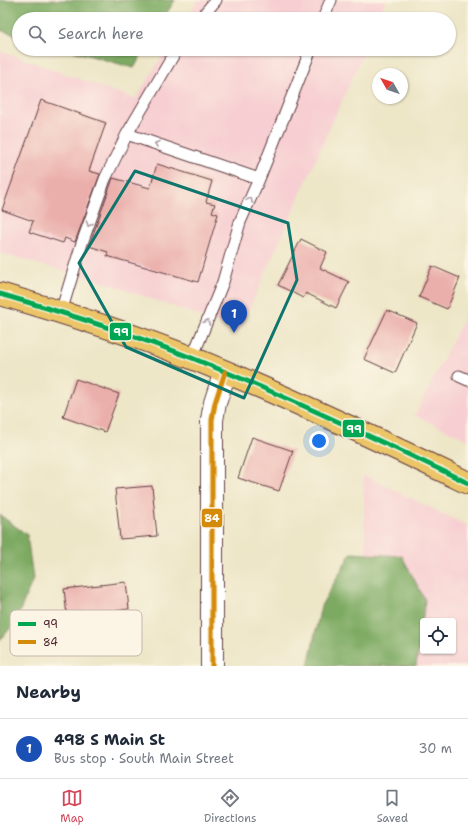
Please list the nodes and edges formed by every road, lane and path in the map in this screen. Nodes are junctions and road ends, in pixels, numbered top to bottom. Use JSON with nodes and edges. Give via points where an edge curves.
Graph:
{"nodes":[{"id":1,"x":216,"y":0,"type":"edge"},
{"id":2,"x":331,"y":0,"type":"edge"},
{"id":3,"x":206,"y":12,"type":"edge"},
{"id":4,"x":326,"y":12,"type":"edge"},
{"id":5,"x":174,"y":56,"type":"edge"},
{"id":6,"x":308,"y":56,"type":"edge"},
{"id":7,"x":128,"y":134,"type":"junction"},
{"id":8,"x":259,"y":179,"type":"junction"},
{"id":9,"x":0,"y":294,"type":"edge"},
{"id":10,"x":62,"y":312,"type":"junction"},
{"id":11,"x":192,"y":358,"type":"junction"},
{"id":12,"x":225,"y":372,"type":"junction"},
{"id":13,"x":468,"y":483,"type":"edge"},
{"id":14,"x":212,"y":666,"type":"edge"}],
"edges":[{"from":1,"to":3,"type":"lane"},
{"from":2,"to":4,"type":"lane"},
{"from":5,"to":7,"type":"lane"},
{"from":6,"to":8,"type":"lane"},
{"from":8,"to":7,"type":"lane","one_way":true},
{"from":7,"to":10,"type":"lane","one_way":true,"via":[[105,179],[82,243]]},
{"from":11,"to":8,"type":"lane","one_way":true,"via":[[223,282],[240,222]]},
{"from":9,"to":10,"type":"main road"},
{"from":10,"to":11,"type":"main road"},
{"from":11,"to":12,"type":"main road"},
{"from":12,"to":13,"type":"main road","via":[[362,432]]},
{"from":12,"to":14,"type":"street","via":[[212,420]]}]}
